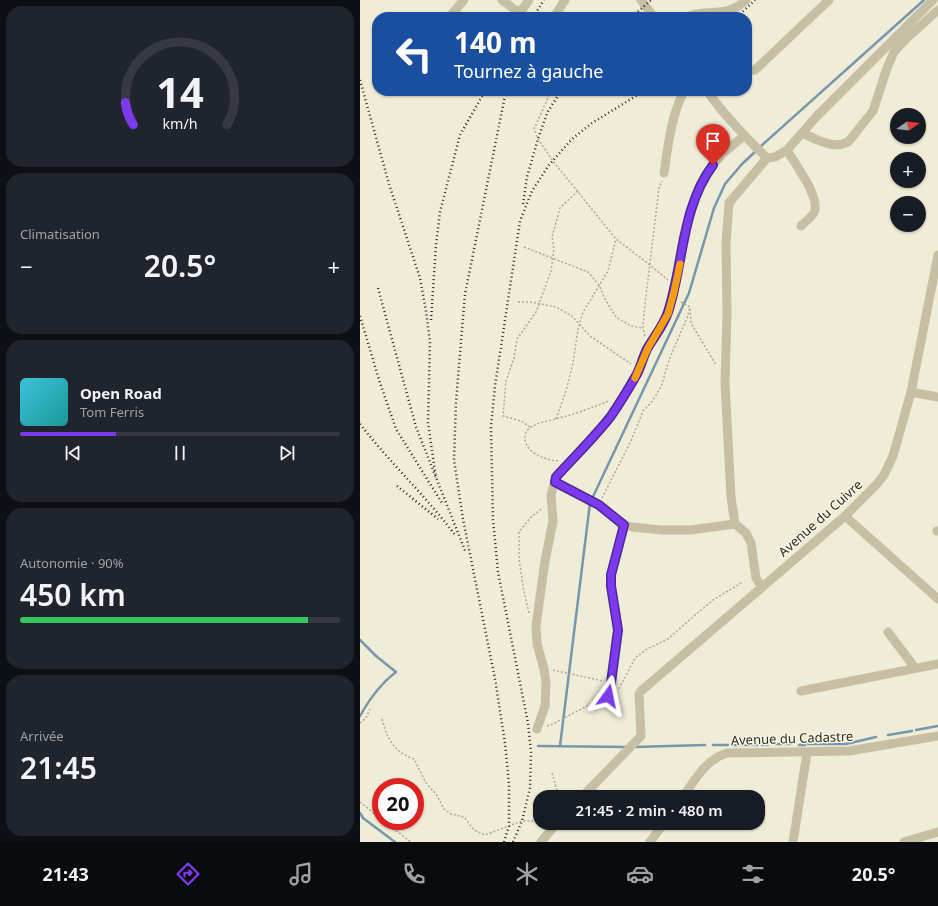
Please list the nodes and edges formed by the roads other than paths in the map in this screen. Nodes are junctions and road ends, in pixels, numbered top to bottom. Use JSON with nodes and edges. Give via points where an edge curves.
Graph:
{"nodes":[{"id":1,"x":464,"y":0,"type":"edge"},
{"id":2,"x":502,"y":0,"type":"edge"},
{"id":3,"x":529,"y":0,"type":"edge"},
{"id":4,"x":565,"y":0,"type":"edge"},
{"id":5,"x":641,"y":0,"type":"edge"},
{"id":6,"x":746,"y":0,"type":"edge"},
{"id":7,"x":829,"y":0,"type":"edge"},
{"id":8,"x":933,"y":0,"type":"edge"},
{"id":9,"x":938,"y":10,"type":"edge"},
{"id":10,"x":453,"y":12,"type":"edge"},
{"id":11,"x":557,"y":12,"type":"edge"},
{"id":12,"x":650,"y":12,"type":"edge"},
{"id":13,"x":727,"y":12,"type":"edge"},
{"id":14,"x":752,"y":70,"type":"edge"},
{"id":15,"x":682,"y":96,"type":"edge"},
{"id":16,"x":711,"y":96,"type":"edge"},
{"id":17,"x":802,"y":133,"type":"junction"},
{"id":18,"x":744,"y":136,"type":"junction"},
{"id":19,"x":787,"y":150,"type":"junction"},
{"id":20,"x":767,"y":158,"type":"junction"},
{"id":21,"x":664,"y":174,"type":"road end"},
{"id":22,"x":801,"y":226,"type":"dead end"},
{"id":23,"x":938,"y":255,"type":"edge"},
{"id":24,"x":935,"y":282,"type":"edge"},
{"id":25,"x":911,"y":392,"type":"junction"},
{"id":26,"x":938,"y":397,"type":"edge"},
{"id":27,"x":555,"y":482,"type":"junction"},
{"id":28,"x":846,"y":516,"type":"junction"},
{"id":29,"x":735,"y":524,"type":"junction"},
{"id":30,"x":624,"y":525,"type":"junction"},
{"id":31,"x":762,"y":587,"type":"junction"},
{"id":32,"x":938,"y":599,"type":"edge"},
{"id":33,"x":888,"y":632,"type":"dead end"},
{"id":34,"x":938,"y":664,"type":"edge"},
{"id":35,"x":915,"y":668,"type":"junction"},
{"id":36,"x":801,"y":691,"type":"dead end"},
{"id":37,"x":608,"y":696,"type":"road end"},
{"id":38,"x":537,"y":729,"type":"road end"},
{"id":39,"x":938,"y":736,"type":"edge"},
{"id":40,"x":807,"y":753,"type":"junction"},
{"id":41,"x":589,"y":790,"type":"edge"},
{"id":42,"x":688,"y":790,"type":"edge"},
{"id":43,"x":551,"y":830,"type":"edge"},
{"id":44,"x":659,"y":830,"type":"edge"},
{"id":45,"x":938,"y":832,"type":"edge"},
{"id":46,"x":541,"y":842,"type":"edge"},
{"id":47,"x":650,"y":842,"type":"edge"},
{"id":48,"x":794,"y":842,"type":"edge"},
{"id":49,"x":904,"y":842,"type":"edge"}],
"edges":[{"from":1,"to":10,"type":"street"},
{"from":2,"to":3,"type":"street","via":[[519,12]]},
{"from":4,"to":11,"type":"street"},
{"from":5,"to":12,"type":"street"},
{"from":6,"to":13,"type":"street"},
{"from":7,"to":14,"type":"street"},
{"from":8,"to":17,"type":"street"},
{"from":9,"to":17,"type":"street","via":[[894,52],[872,110],[849,141],[834,146]]},
{"from":15,"to":21,"type":"street","via":[[673,120]]},
{"from":16,"to":18,"type":"street"},
{"from":17,"to":19,"type":"street"},
{"from":18,"to":20,"type":"street"},
{"from":18,"to":27,"type":"street","via":[[713,165],[698,189],[683,238],[668,314],[639,368],[611,416],[556,477]]},
{"from":19,"to":20,"type":"street","via":[[775,157]]},
{"from":19,"to":22,"type":"street","via":[[812,192],[816,208],[813,215]]},
{"from":20,"to":29,"type":"street","via":[[729,203],[726,243],[725,383],[731,497]]},
{"from":23,"to":24,"type":"street","name":"Avenue du Cuivre"},
{"from":24,"to":25,"type":"street","name":"Avenue du Cuivre"},
{"from":25,"to":26,"type":"street"},
{"from":25,"to":28,"type":"street","name":"Avenue du Cuivre","via":[[889,466],[877,484]]},
{"from":27,"to":30,"type":"street","via":[[599,505]]},
{"from":27,"to":38,"type":"street","via":[[551,495],[553,521],[536,626],[537,644],[546,682],[545,706]]},
{"from":28,"to":31,"type":"street","name":"Avenue du Cuivre"},
{"from":28,"to":32,"type":"street"},
{"from":29,"to":30,"type":"street","via":[[690,530],[632,528]]},
{"from":29,"to":31,"type":"street","via":[[746,533],[751,543],[756,578]]},
{"from":30,"to":37,"type":"street","via":[[611,575],[618,630]]},
{"from":31,"to":41,"type":"street","name":"Avenue du Cuivre","via":[[641,690],[641,734]]},
{"from":33,"to":35,"type":"street"},
{"from":34,"to":35,"type":"street"},
{"from":35,"to":36,"type":"street"},
{"from":39,"to":40,"type":"street","name":"Avenue du Cadastre","via":[[849,752]]},
{"from":40,"to":42,"type":"street","name":"Avenue du Cadastre","via":[[730,752],[717,756],[707,764]]},
{"from":40,"to":48,"type":"street"},
{"from":43,"to":46,"type":"street"},
{"from":44,"to":47,"type":"street"},
{"from":45,"to":49,"type":"street"}]}
